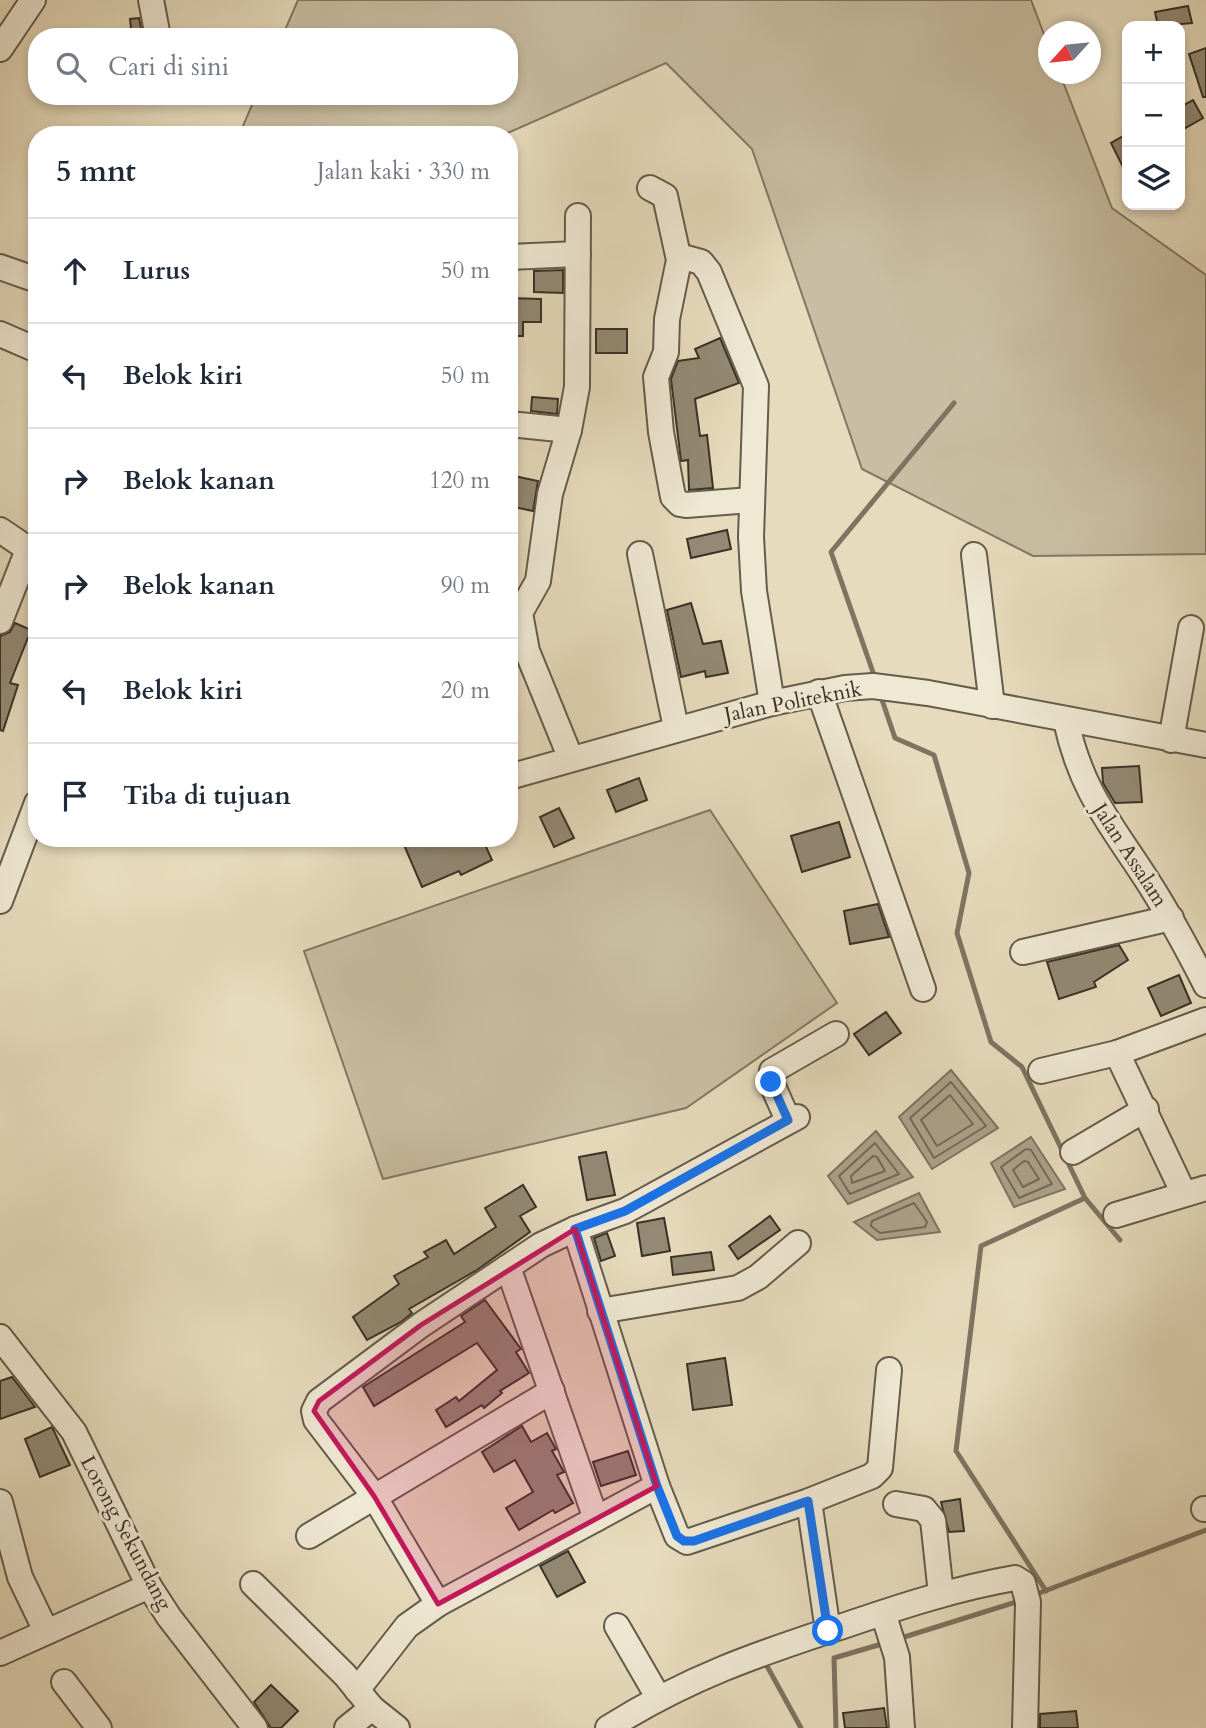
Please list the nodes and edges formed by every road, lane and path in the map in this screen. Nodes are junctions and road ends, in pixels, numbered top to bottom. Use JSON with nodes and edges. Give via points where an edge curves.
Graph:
{"nodes":[{"id":1,"x":33,"y":0,"type":"edge"},
{"id":2,"x":150,"y":0,"type":"edge"},
{"id":3,"x":156,"y":28,"type":"edge"},
{"id":4,"x":0,"y":49,"type":"edge"},
{"id":5,"x":650,"y":188,"type":"dead end"},
{"id":6,"x":578,"y":216,"type":"dead end"},
{"id":7,"x":578,"y":254,"type":"junction"},
{"id":8,"x":679,"y":256,"type":"junction"},
{"id":9,"x":518,"y":257,"type":"edge"},
{"id":10,"x":0,"y":267,"type":"edge"},
{"id":11,"x":28,"y":277,"type":"edge"},
{"id":12,"x":0,"y":334,"type":"edge"},
{"id":13,"x":28,"y":345,"type":"edge"},
{"id":14,"x":518,"y":425,"type":"edge"},
{"id":15,"x":569,"y":430,"type":"junction"},
{"id":16,"x":751,"y":500,"type":"junction"},
{"id":17,"x":0,"y":530,"type":"edge"},
{"id":18,"x":28,"y":549,"type":"edge"},
{"id":19,"x":640,"y":554,"type":"dead end"},
{"id":20,"x":974,"y":555,"type":"dead end"},
{"id":21,"x":28,"y":562,"type":"edge"},
{"id":22,"x":0,"y":621,"type":"edge"},
{"id":23,"x":1191,"y":628,"type":"dead end"},
{"id":24,"x":820,"y":692,"type":"junction"},
{"id":25,"x":772,"y":703,"type":"junction"},
{"id":26,"x":992,"y":706,"type":"junction"},
{"id":27,"x":1066,"y":721,"type":"junction"},
{"id":28,"x":676,"y":728,"type":"junction"},
{"id":29,"x":1171,"y":740,"type":"junction"},
{"id":30,"x":1206,"y":745,"type":"edge"},
{"id":31,"x":571,"y":759,"type":"junction"},
{"id":32,"x":518,"y":774,"type":"edge"},
{"id":33,"x":28,"y":826,"type":"edge"},
{"id":34,"x":1,"y":896,"type":"edge"},
{"id":35,"x":1171,"y":918,"type":"junction"},
{"id":36,"x":1023,"y":952,"type":"dead end"},
{"id":37,"x":1206,"y":985,"type":"edge"},
{"id":38,"x":923,"y":989,"type":"dead end"},
{"id":39,"x":1206,"y":1020,"type":"edge"},
{"id":40,"x":836,"y":1034,"type":"dead end"},
{"id":41,"x":1117,"y":1053,"type":"junction"},
{"id":42,"x":1041,"y":1071,"type":"dead end"},
{"id":43,"x":1146,"y":1109,"type":"junction"},
{"id":44,"x":1073,"y":1152,"type":"dead end"},
{"id":45,"x":1195,"y":1191,"type":"edge"},
{"id":46,"x":1116,"y":1215,"type":"dead end"},
{"id":47,"x":575,"y":1229,"type":"junction"},
{"id":48,"x":798,"y":1243,"type":"dead end"},
{"id":49,"x":509,"y":1267,"type":"junction"},
{"id":50,"x":600,"y":1311,"type":"junction"},
{"id":51,"x":0,"y":1337,"type":"edge"},
{"id":52,"x":889,"y":1370,"type":"dead end"},
{"id":53,"x":552,"y":1391,"type":"junction"},
{"id":54,"x":657,"y":1486,"type":"junction"},
{"id":55,"x":374,"y":1496,"type":"junction"},
{"id":56,"x":808,"y":1501,"type":"junction"},
{"id":57,"x":0,"y":1502,"type":"edge"},
{"id":58,"x":896,"y":1504,"type":"dead end"},
{"id":59,"x":596,"y":1519,"type":"junction"},
{"id":60,"x":309,"y":1536,"type":"dead end"},
{"id":61,"x":253,"y":1584,"type":"dead end"},
{"id":62,"x":149,"y":1586,"type":"junction"},
{"id":63,"x":941,"y":1594,"type":"junction"},
{"id":64,"x":438,"y":1604,"type":"junction"},
{"id":65,"x":617,"y":1626,"type":"dead end"},
{"id":66,"x":889,"y":1629,"type":"junction"},
{"id":67,"x":46,"y":1631,"type":"junction"},
{"id":68,"x":828,"y":1631,"type":"junction"},
{"id":69,"x":0,"y":1653,"type":"edge"},
{"id":70,"x":64,"y":1682,"type":"dead end"},
{"id":71,"x":659,"y":1697,"type":"junction"},
{"id":72,"x":365,"y":1699,"type":"junction"},
{"id":73,"x":99,"y":1728,"type":"edge"},
{"id":74,"x":255,"y":1728,"type":"edge"},
{"id":75,"x":347,"y":1728,"type":"edge"},
{"id":76,"x":397,"y":1728,"type":"edge"},
{"id":77,"x":608,"y":1728,"type":"edge"},
{"id":78,"x":902,"y":1728,"type":"edge"},
{"id":79,"x":1025,"y":1728,"type":"edge"}],
"edges":[{"from":1,"to":4,"type":"street"},
{"from":2,"to":3,"type":"street"},
{"from":5,"to":8,"type":"street","via":[[665,196]]},
{"from":6,"to":7,"type":"street"},
{"from":7,"to":9,"type":"street"},
{"from":7,"to":15,"type":"street","via":[[577,387]]},
{"from":8,"to":16,"type":"street","via":[[701,262],[709,272],[756,386]]},
{"from":8,"to":16,"type":"street","via":[[666,352],[656,377],[673,497],[686,505]]},
{"from":10,"to":11,"type":"street"},
{"from":12,"to":13,"type":"street"},
{"from":14,"to":15,"type":"street"},
{"from":15,"to":31,"type":"street","via":[[550,494],[538,581],[520,613],[527,651]]},
{"from":16,"to":25,"type":"street","via":[[754,591]]},
{"from":17,"to":18,"type":"street"},
{"from":19,"to":28,"type":"street"},
{"from":20,"to":26,"type":"street"},
{"from":21,"to":22,"type":"street"},
{"from":23,"to":29,"type":"street"},
{"from":24,"to":25,"type":"street","name":"Jalan Politeknik"},
{"from":24,"to":26,"type":"street","name":"Jalan Politeknik","via":[[877,687]]},
{"from":24,"to":38,"type":"street"},
{"from":25,"to":28,"type":"street","name":"Jalan Politeknik"},
{"from":26,"to":27,"type":"street","name":"Jalan Politeknik"},
{"from":27,"to":29,"type":"street","name":"Jalan Politeknik"},
{"from":27,"to":35,"type":"street","name":"Jalan Assalam","via":[[1078,769],[1093,800]]},
{"from":28,"to":31,"type":"street","name":"Jalan Politeknik"},
{"from":29,"to":30,"type":"street","name":"Jalan Politeknik"},
{"from":31,"to":32,"type":"street","name":"Jalan Politeknik"},
{"from":33,"to":34,"type":"street"},
{"from":35,"to":36,"type":"street"},
{"from":35,"to":37,"type":"street","name":"Jalan Assalam"},
{"from":39,"to":41,"type":"street"},
{"from":40,"to":47,"type":"street","via":[[772,1071],[771,1082],[792,1119],[625,1211]]},
{"from":41,"to":42,"type":"street"},
{"from":41,"to":43,"type":"street"},
{"from":43,"to":44,"type":"street"},
{"from":43,"to":45,"type":"street"},
{"from":45,"to":46,"type":"street"},
{"from":47,"to":49,"type":"street"},
{"from":47,"to":50,"type":"street"},
{"from":48,"to":50,"type":"street","via":[[738,1289]]},
{"from":49,"to":53,"type":"street"},
{"from":49,"to":55,"type":"street","via":[[319,1401],[316,1420]]},
{"from":50,"to":54,"type":"street"},
{"from":51,"to":62,"type":"street","name":"Lorong Sekundang","via":[[74,1432]]},
{"from":52,"to":56,"type":"street","via":[[878,1471]]},
{"from":53,"to":55,"type":"street"},
{"from":53,"to":59,"type":"street"},
{"from":54,"to":56,"type":"street","via":[[673,1528],[687,1542]]},
{"from":54,"to":59,"type":"street"},
{"from":55,"to":60,"type":"street"},
{"from":55,"to":64,"type":"street"},
{"from":56,"to":68,"type":"street"},
{"from":57,"to":67,"type":"street","via":[[20,1577]]},
{"from":58,"to":63,"type":"street","via":[[924,1509],[933,1520]]},
{"from":59,"to":64,"type":"street"},
{"from":61,"to":72,"type":"street"},
{"from":62,"to":67,"type":"street"},
{"from":62,"to":74,"type":"street","name":"Lorong Sekundang"},
{"from":63,"to":66,"type":"street"},
{"from":63,"to":79,"type":"street","via":[[1020,1580],[1027,1595]]},
{"from":64,"to":72,"type":"street","via":[[407,1626]]},
{"from":65,"to":71,"type":"street"},
{"from":66,"to":68,"type":"street"},
{"from":66,"to":78,"type":"street"},
{"from":67,"to":69,"type":"street"},
{"from":68,"to":71,"type":"street","via":[[723,1666]]},
{"from":70,"to":73,"type":"street"},
{"from":71,"to":77,"type":"street"},
{"from":72,"to":75,"type":"street"},
{"from":72,"to":76,"type":"street"}]}
